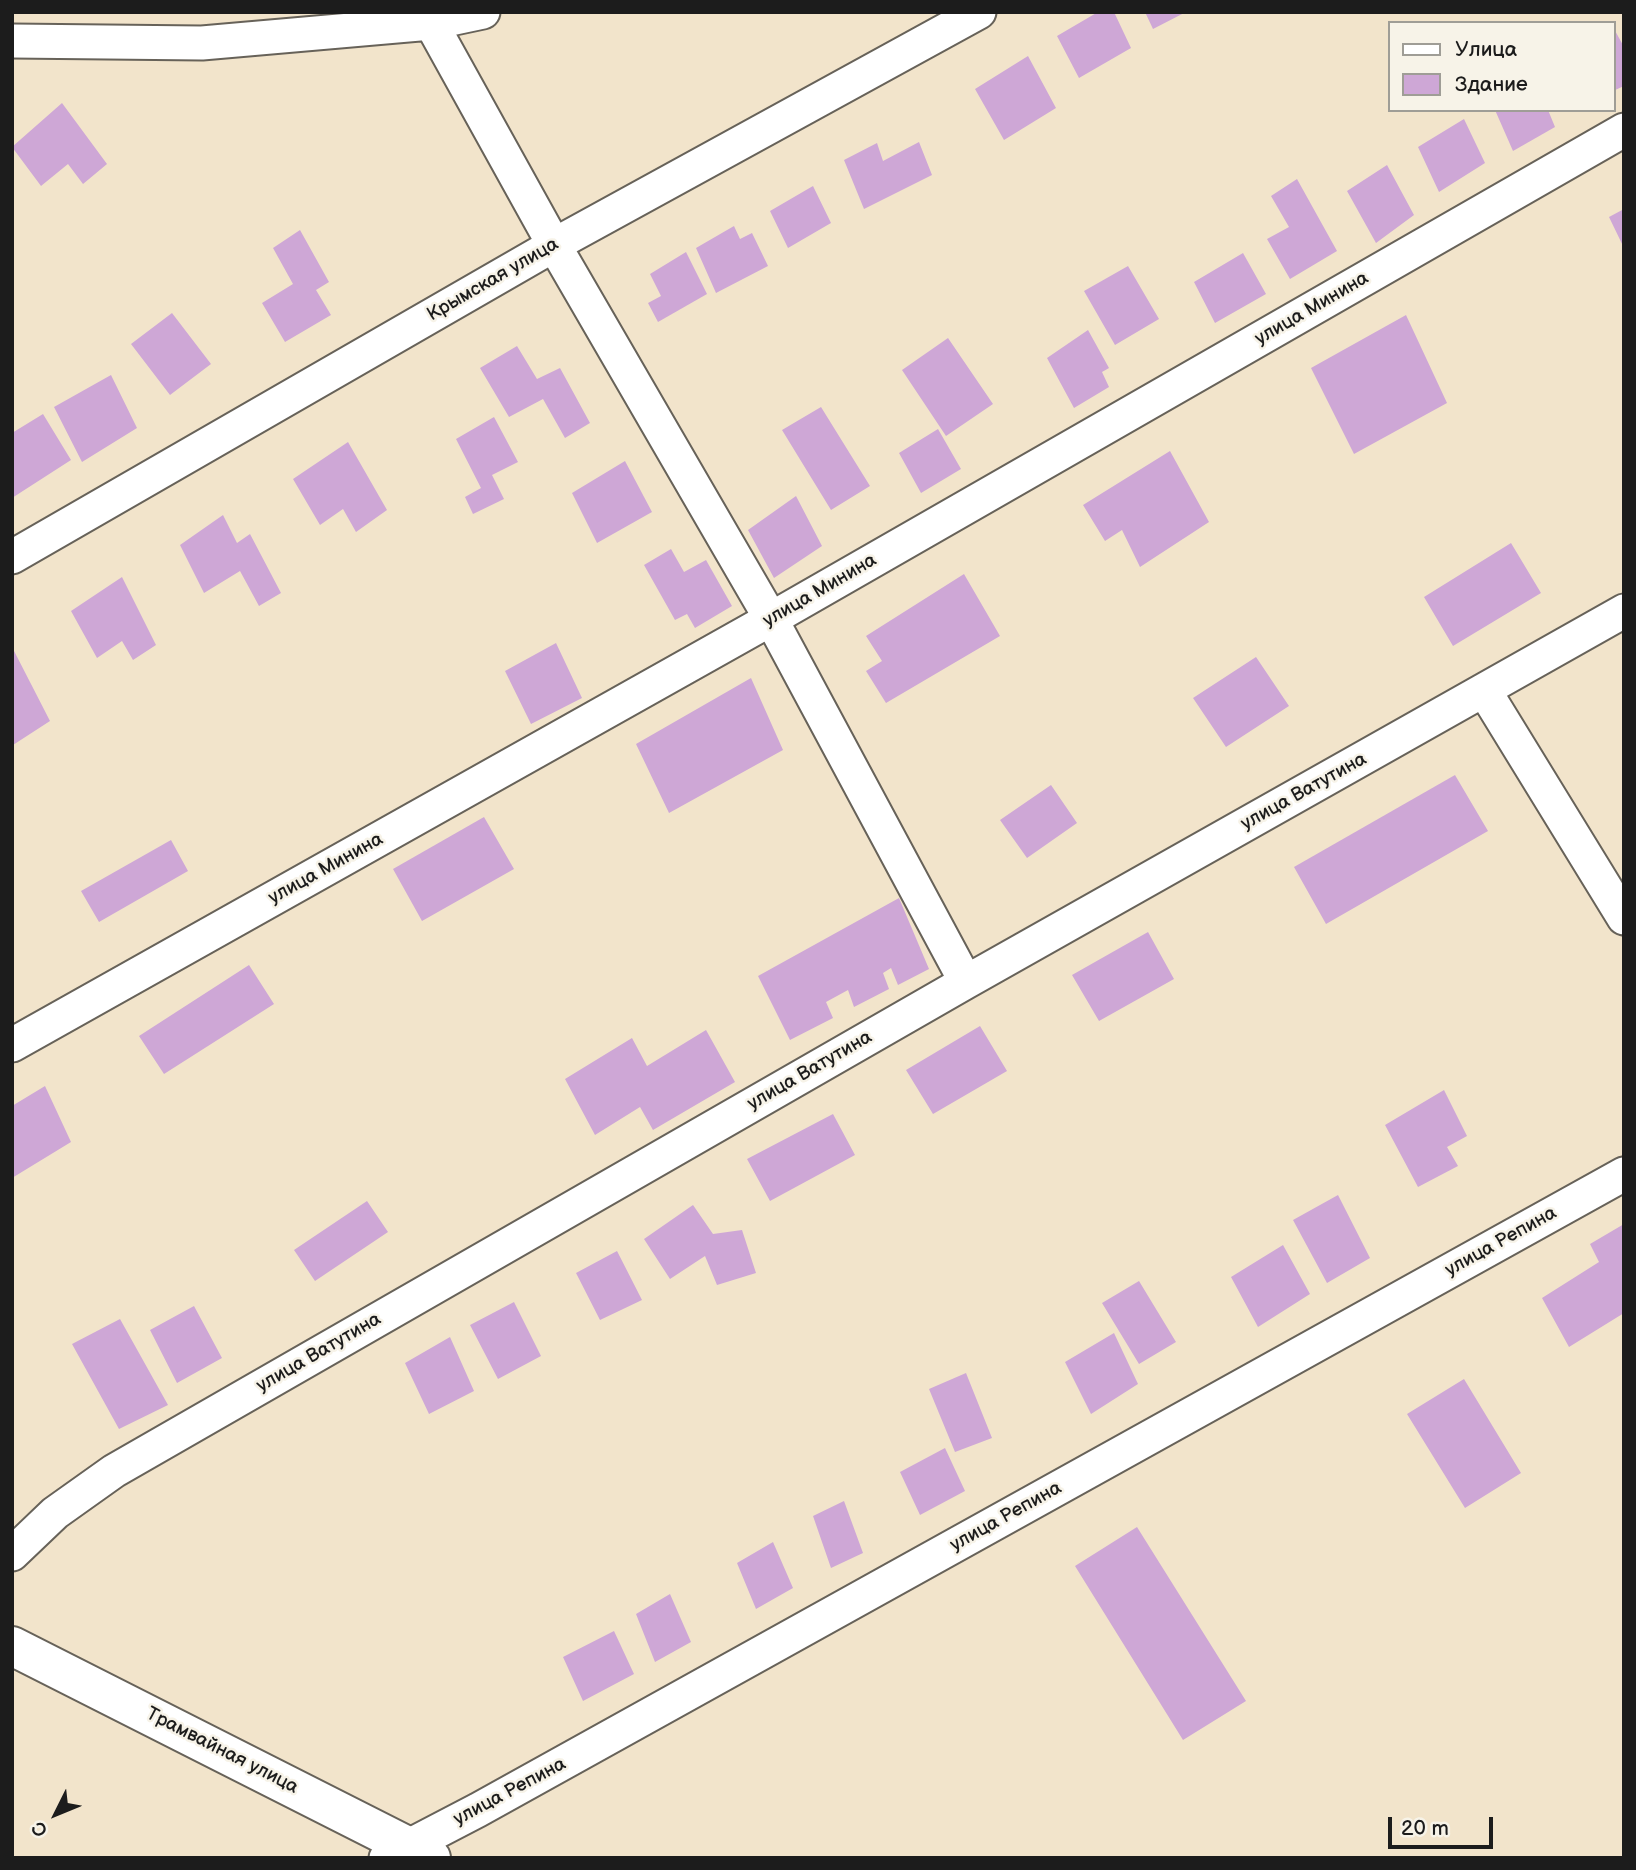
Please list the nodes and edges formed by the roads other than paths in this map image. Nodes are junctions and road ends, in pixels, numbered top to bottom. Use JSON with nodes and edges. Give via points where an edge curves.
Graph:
{"nodes":[{"id":1,"x":483,"y":12,"type":"edge"},
{"id":2,"x":979,"y":12,"type":"edge"},
{"id":3,"x":432,"y":23,"type":"junction"},
{"id":4,"x":12,"y":41,"type":"edge"},
{"id":5,"x":1624,"y":130,"type":"edge"},
{"id":6,"x":554,"y":245,"type":"junction"},
{"id":7,"x":12,"y":557,"type":"edge"},
{"id":8,"x":1624,"y":611,"type":"edge"},
{"id":9,"x":771,"y":620,"type":"junction"},
{"id":10,"x":1484,"y":690,"type":"junction"},
{"id":11,"x":1624,"y":918,"type":"edge"},
{"id":12,"x":966,"y":982,"type":"junction"},
{"id":13,"x":12,"y":1045,"type":"edge"},
{"id":14,"x":1624,"y":1174,"type":"edge"},
{"id":15,"x":12,"y":1554,"type":"edge"},
{"id":16,"x":12,"y":1646,"type":"edge"},
{"id":17,"x":408,"y":1854,"type":"edge"}],
"edges":[{"from":1,"to":3,"type":"street"},
{"from":2,"to":6,"type":"street","name":"Крымская улица"},
{"from":3,"to":4,"type":"street","via":[[202,43]]},
{"from":3,"to":6,"type":"street"},
{"from":5,"to":9,"type":"street","name":"улица Минина"},
{"from":6,"to":7,"type":"street","name":"Крымская улица"},
{"from":6,"to":9,"type":"street"},
{"from":8,"to":10,"type":"street","name":"улица Ватутина"},
{"from":9,"to":12,"type":"street"},
{"from":9,"to":13,"type":"street","name":"улица Минина"},
{"from":10,"to":11,"type":"street"},
{"from":10,"to":12,"type":"street","name":"улица Ватутина"},
{"from":12,"to":15,"type":"street","name":"улица Ватутина","via":[[114,1471],[55,1513]]},
{"from":14,"to":17,"type":"street","name":"улица Репина","via":[[478,1810]]},
{"from":16,"to":17,"type":"street","name":"Трамвайная улица"}]}
